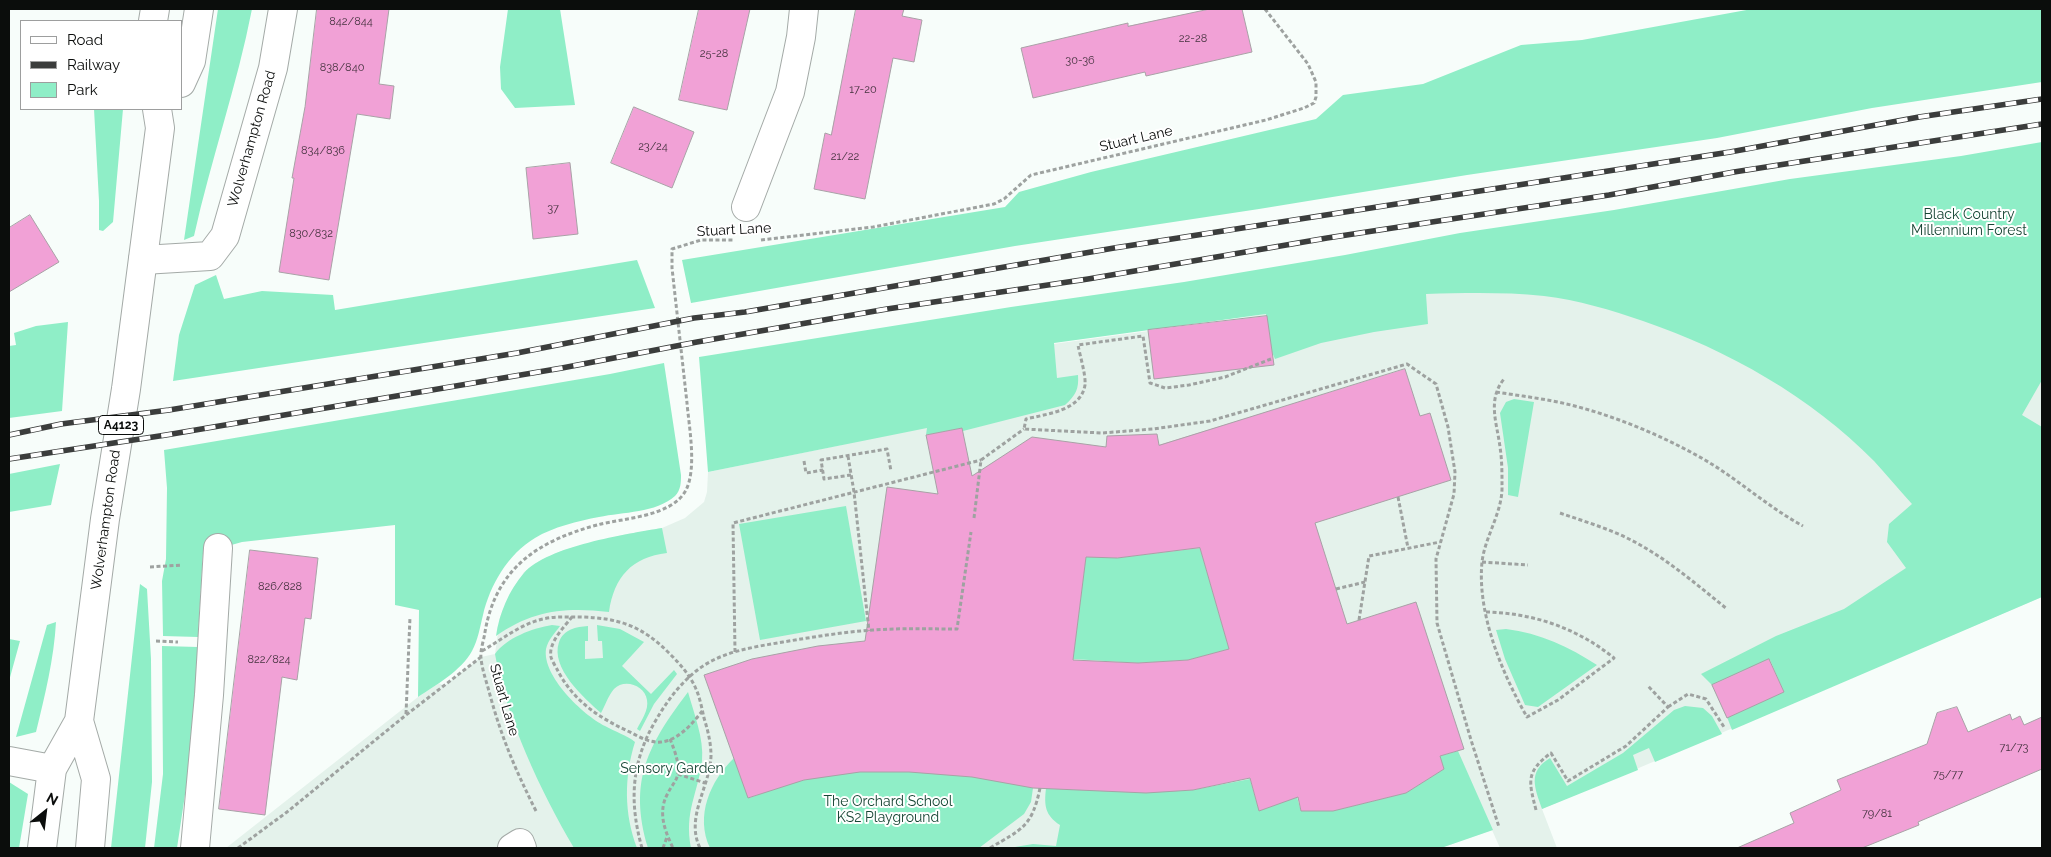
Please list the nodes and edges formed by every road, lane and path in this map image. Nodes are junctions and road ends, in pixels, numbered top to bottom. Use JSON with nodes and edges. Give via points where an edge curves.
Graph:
{"nodes":[{"id":1,"x":199,"y":9,"type":"edge"},
{"id":2,"x":283,"y":9,"type":"edge"},
{"id":3,"x":804,"y":9,"type":"edge"},
{"id":4,"x":1265,"y":9,"type":"edge"},
{"id":5,"x":182,"y":80,"type":"edge"},
{"id":6,"x":162,"y":115,"type":"edge"},
{"id":7,"x":746,"y":207,"type":"dead end"},
{"id":8,"x":738,"y":240,"type":"dead end"},
{"id":9,"x":753,"y":240,"type":"dead end"},
{"id":10,"x":143,"y":260,"type":"junction"},
{"id":11,"x":1271,"y":360,"type":"dead end"},
{"id":12,"x":1504,"y":379,"type":"dead end"},
{"id":13,"x":1496,"y":392,"type":"junction"},
{"id":14,"x":1024,"y":430,"type":"junction"},
{"id":15,"x":848,"y":456,"type":"junction"},
{"id":16,"x":981,"y":460,"type":"junction"},
{"id":17,"x":804,"y":461,"type":"dead end"},
{"id":18,"x":823,"y":470,"type":"junction"},
{"id":19,"x":892,"y":471,"type":"dead end"},
{"id":20,"x":851,"y":475,"type":"junction"},
{"id":21,"x":854,"y":492,"type":"junction"},
{"id":22,"x":1398,"y":497,"type":"dead end"},
{"id":23,"x":1560,"y":513,"type":"dead end"},
{"id":24,"x":974,"y":518,"type":"dead end"},
{"id":25,"x":1803,"y":526,"type":"dead end"},
{"id":26,"x":971,"y":532,"type":"dead end"},
{"id":27,"x":1440,"y":542,"type":"junction"},
{"id":28,"x":218,"y":548,"type":"dead end"},
{"id":29,"x":1408,"y":548,"type":"junction"},
{"id":30,"x":1482,"y":562,"type":"junction"},
{"id":31,"x":1528,"y":565,"type":"dead end"},
{"id":32,"x":1365,"y":582,"type":"junction"},
{"id":33,"x":1336,"y":589,"type":"dead end"},
{"id":34,"x":1727,"y":609,"type":"dead end"},
{"id":35,"x":1486,"y":612,"type":"junction"},
{"id":36,"x":410,"y":617,"type":"dead end"},
{"id":37,"x":572,"y":617,"type":"junction"},
{"id":38,"x":1359,"y":620,"type":"dead end"},
{"id":39,"x":869,"y":630,"type":"junction"},
{"id":40,"x":482,"y":651,"type":"junction"},
{"id":41,"x":736,"y":652,"type":"junction"},
{"id":42,"x":481,"y":657,"type":"junction"},
{"id":43,"x":690,"y":678,"type":"junction"},
{"id":44,"x":1648,"y":686,"type":"dead end"},
{"id":45,"x":1668,"y":707,"type":"junction"},
{"id":46,"x":703,"y":710,"type":"junction"},
{"id":47,"x":406,"y":715,"type":"junction"},
{"id":48,"x":79,"y":721,"type":"junction"},
{"id":49,"x":1724,"y":727,"type":"dead end"},
{"id":50,"x":670,"y":739,"type":"junction"},
{"id":51,"x":646,"y":740,"type":"junction"},
{"id":52,"x":9,"y":761,"type":"edge"},
{"id":53,"x":52,"y":769,"type":"junction"},
{"id":54,"x":678,"y":774,"type":"junction"},
{"id":55,"x":705,"y":783,"type":"junction"},
{"id":56,"x":1040,"y":788,"type":"dead end"},
{"id":57,"x":1536,"y":810,"type":"dead end"},
{"id":58,"x":537,"y":813,"type":"dead end"},
{"id":59,"x":1499,"y":827,"type":"dead end"},
{"id":60,"x":668,"y":836,"type":"junction"},
{"id":61,"x":42,"y":848,"type":"edge"},
{"id":62,"x":90,"y":848,"type":"edge"},
{"id":63,"x":195,"y":848,"type":"edge"},
{"id":64,"x":238,"y":848,"type":"edge"},
{"id":65,"x":512,"y":848,"type":"edge"},
{"id":66,"x":522,"y":848,"type":"edge"},
{"id":67,"x":642,"y":848,"type":"edge"},
{"id":68,"x":663,"y":848,"type":"edge"},
{"id":69,"x":673,"y":848,"type":"edge"},
{"id":70,"x":700,"y":848,"type":"edge"},
{"id":71,"x":990,"y":848,"type":"edge"}],
"edges":[{"from":1,"to":5,"type":"main road","via":[[191,61]]},
{"from":2,"to":10,"type":"main road","name":"Wolverhampton Road","via":[[273,68],[225,236],[210,256]]},
{"from":3,"to":7,"type":"main road","via":[[790,92]]},
{"from":4,"to":9,"type":"path","name":"Stuart Lane","via":[[1308,64],[1316,82],[1314,103],[1304,108],[1266,120],[1031,175],[994,204],[873,227]]},
{"from":6,"to":10,"type":"main road","name":"Wolverhampton Road","number":"A4123"},
{"from":8,"to":40,"type":"path","name":"Stuart Lane","via":[[700,240],[672,249],[690,443],[690,480],[686,490],[675,502],[652,514],[573,532],[548,543],[515,566],[494,598]]},
{"from":10,"to":48,"type":"main road","name":"Wolverhampton Road","number":"A4123"},
{"from":11,"to":14,"type":"path","via":[[1225,377],[1165,388],[1150,383],[1143,336],[1078,345],[1085,384],[1081,394],[1064,409],[1026,419]]},
{"from":12,"to":13,"type":"path"},
{"from":13,"to":25,"type":"path","via":[[1570,405],[1663,438],[1706,460]]},
{"from":13,"to":30,"type":"path","via":[[1494,412],[1501,450],[1502,489]]},
{"from":14,"to":16,"type":"path"},
{"from":14,"to":27,"type":"path","via":[[1102,433],[1210,421],[1407,364],[1436,384],[1448,427],[1455,472],[1454,494]]},
{"from":15,"to":18,"type":"path","via":[[821,460]]},
{"from":15,"to":19,"type":"path","via":[[887,449]]},
{"from":15,"to":20,"type":"path"},
{"from":16,"to":21,"type":"path"},
{"from":16,"to":24,"type":"path"},
{"from":17,"to":18,"type":"path","via":[[806,473]]},
{"from":18,"to":20,"type":"path","via":[[824,479]]},
{"from":20,"to":21,"type":"path"},
{"from":21,"to":39,"type":"path"},
{"from":21,"to":41,"type":"path","via":[[733,523]]},
{"from":22,"to":29,"type":"path"},
{"from":23,"to":34,"type":"path","via":[[1630,540],[1678,570]]},
{"from":26,"to":39,"type":"path","via":[[957,629]]},
{"from":27,"to":29,"type":"path"},
{"from":27,"to":59,"type":"path","via":[[1436,559],[1436,624]]},
{"from":28,"to":63,"type":"main road"},
{"from":29,"to":32,"type":"path","via":[[1369,556]]},
{"from":30,"to":31,"type":"path"},
{"from":30,"to":35,"type":"path","via":[[1482,594]]},
{"from":32,"to":33,"type":"path"},
{"from":32,"to":38,"type":"path"},
{"from":35,"to":35,"type":"path","via":[[1508,612],[1556,624],[1580,635],[1614,658],[1558,700],[1527,717],[1490,635]]},
{"from":36,"to":47,"type":"path"},
{"from":37,"to":40,"type":"path","via":[[539,620],[525,625]]},
{"from":37,"to":43,"type":"path","via":[[610,619],[642,630],[657,641]]},
{"from":37,"to":51,"type":"path","via":[[551,650],[551,657],[563,681],[587,708]]},
{"from":39,"to":41,"type":"path"},
{"from":40,"to":42,"type":"path","name":"Stuart Lane"},
{"from":41,"to":43,"type":"path","via":[[700,668]]},
{"from":42,"to":47,"type":"path"},
{"from":42,"to":58,"type":"path","name":"Stuart Lane","via":[[506,748]]},
{"from":43,"to":46,"type":"path"},
{"from":43,"to":51,"type":"path","via":[[663,708]]},
{"from":44,"to":45,"type":"path"},
{"from":45,"to":49,"type":"path","via":[[1688,694],[1706,699]]},
{"from":45,"to":57,"type":"path","via":[[1626,746],[1568,781],[1551,753],[1538,762],[1530,775]]},
{"from":46,"to":50,"type":"path","via":[[686,730]]},
{"from":46,"to":55,"type":"path","via":[[711,757]]},
{"from":47,"to":64,"type":"path"},
{"from":48,"to":53,"type":"main road","name":"Wolverhampton Road","number":"A4123"},
{"from":48,"to":62,"type":"main road","name":"Wolverhampton Road","number":"A4123","via":[[96,779]]},
{"from":50,"to":51,"type":"path","via":[[662,742]]},
{"from":50,"to":54,"type":"path"},
{"from":51,"to":67,"type":"path","via":[[637,766],[633,802]]},
{"from":52,"to":53,"type":"main road"},
{"from":53,"to":61,"type":"main road","name":"Wolverhampton Road","number":"A4123"},
{"from":54,"to":55,"type":"path"},
{"from":54,"to":60,"type":"path","via":[[664,800],[664,830]]},
{"from":55,"to":70,"type":"path","via":[[695,824]]},
{"from":56,"to":71,"type":"path","via":[[1030,820]]},
{"from":60,"to":68,"type":"path"},
{"from":60,"to":69,"type":"path"},
{"from":65,"to":66,"type":"main road","via":[[520,843]]}]}
